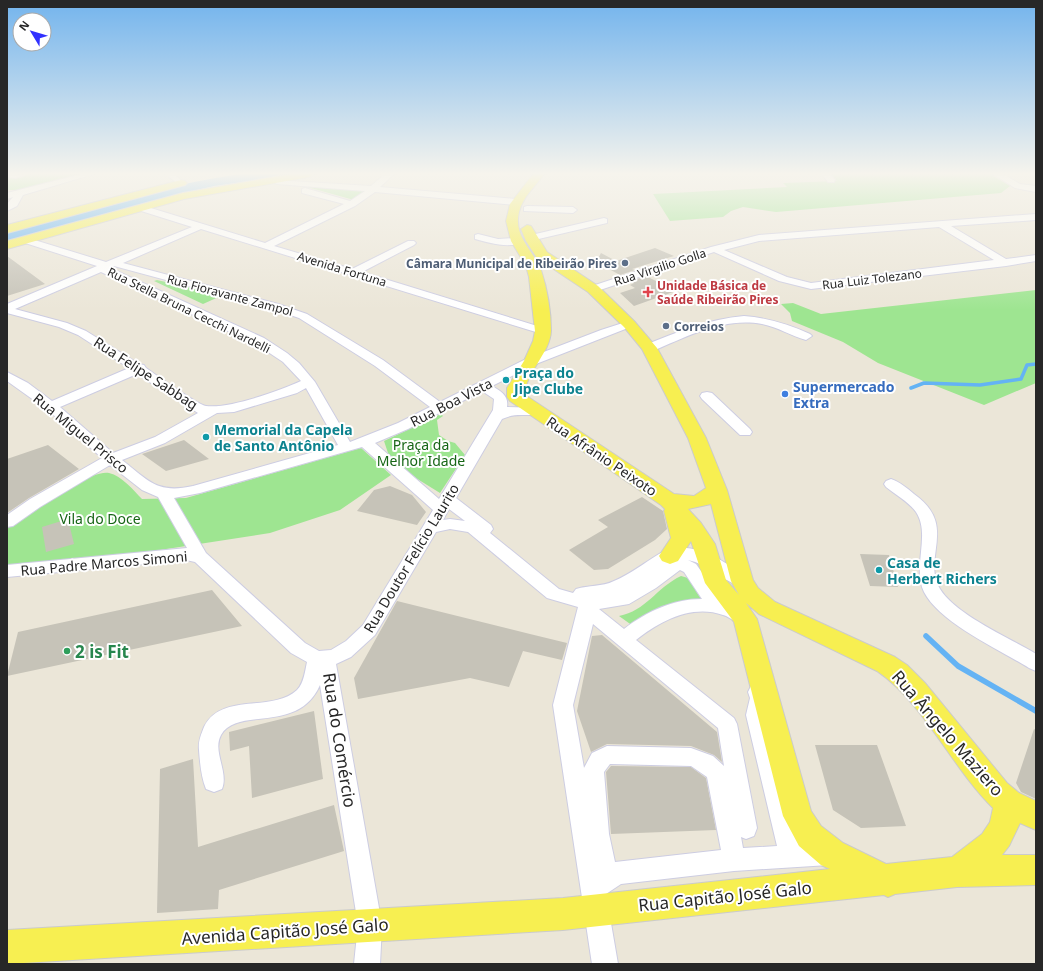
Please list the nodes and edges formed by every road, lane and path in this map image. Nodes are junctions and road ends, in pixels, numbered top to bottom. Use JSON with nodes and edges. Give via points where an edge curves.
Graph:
{"nodes":[{"id":1,"x":43,"y":219,"type":"edge"},
{"id":2,"x":100,"y":219,"type":"edge"},
{"id":3,"x":179,"y":219,"type":"edge"},
{"id":4,"x":321,"y":219,"type":"edge"},
{"id":5,"x":512,"y":219,"type":"edge"},
{"id":6,"x":526,"y":219,"type":"edge"},
{"id":7,"x":999,"y":219,"type":"edge"},
{"id":8,"x":604,"y":221,"type":"dead end"},
{"id":9,"x":939,"y":223,"type":"junction"},
{"id":10,"x":201,"y":226,"type":"junction"},
{"id":11,"x":7,"y":229,"type":"edge"},
{"id":12,"x":478,"y":237,"type":"dead end"},
{"id":13,"x":530,"y":238,"type":"junction"},
{"id":14,"x":25,"y":240,"type":"junction"},
{"id":15,"x":517,"y":241,"type":"junction"},
{"id":16,"x":411,"y":243,"type":"dead end"},
{"id":17,"x":7,"y":245,"type":"edge"},
{"id":18,"x":266,"y":246,"type":"junction"},
{"id":19,"x":714,"y":249,"type":"junction"},
{"id":20,"x":1036,"y":258,"type":"edge"},
{"id":21,"x":1006,"y":263,"type":"junction"},
{"id":22,"x":107,"y":265,"type":"junction"},
{"id":23,"x":534,"y":271,"type":"junction"},
{"id":24,"x":565,"y":271,"type":"junction"},
{"id":25,"x":354,"y":273,"type":"junction"},
{"id":26,"x":161,"y":276,"type":"junction"},
{"id":27,"x":139,"y":285,"type":"junction"},
{"id":28,"x":593,"y":289,"type":"junction"},
{"id":29,"x":7,"y":309,"type":"edge"},
{"id":30,"x":629,"y":324,"type":"junction"},
{"id":31,"x":542,"y":331,"type":"junction"},
{"id":32,"x":806,"y":336,"type":"dead end"},
{"id":33,"x":649,"y":348,"type":"junction"},
{"id":34,"x":532,"y":361,"type":"junction"},
{"id":35,"x":140,"y":368,"type":"junction"},
{"id":36,"x":7,"y":376,"type":"edge"},
{"id":37,"x":308,"y":382,"type":"junction"},
{"id":38,"x":482,"y":386,"type":"junction"},
{"id":39,"x":707,"y":396,"type":"dead end"},
{"id":40,"x":51,"y":406,"type":"junction"},
{"id":41,"x":440,"y":408,"type":"junction"},
{"id":42,"x":212,"y":411,"type":"junction"},
{"id":43,"x":535,"y":411,"type":"junction"},
{"id":44,"x":497,"y":416,"type":"junction"},
{"id":45,"x":745,"y":432,"type":"dead end"},
{"id":46,"x":365,"y":442,"type":"junction"},
{"id":47,"x":347,"y":448,"type":"junction"},
{"id":48,"x":111,"y":459,"type":"junction"},
{"id":49,"x":891,"y":484,"type":"dead end"},
{"id":50,"x":717,"y":490,"type":"junction"},
{"id":51,"x":159,"y":492,"type":"junction"},
{"id":52,"x":670,"y":502,"type":"junction"},
{"id":53,"x":444,"y":504,"type":"junction"},
{"id":54,"x":7,"y":522,"type":"edge"},
{"id":55,"x":430,"y":528,"type":"junction"},
{"id":56,"x":670,"y":556,"type":"junction"},
{"id":57,"x":200,"y":557,"type":"junction"},
{"id":58,"x":709,"y":562,"type":"junction"},
{"id":59,"x":7,"y":571,"type":"edge"},
{"id":60,"x":742,"y":581,"type":"junction"},
{"id":61,"x":588,"y":606,"type":"junction"},
{"id":62,"x":729,"y":610,"type":"junction"},
{"id":63,"x":624,"y":639,"type":"junction"},
{"id":64,"x":322,"y":660,"type":"junction"},
{"id":65,"x":1036,"y":663,"type":"edge"},
{"id":66,"x":214,"y":782,"type":"dead end"},
{"id":67,"x":1009,"y":803,"type":"junction"},
{"id":68,"x":1036,"y":816,"type":"edge"},
{"id":69,"x":746,"y":828,"type":"dead end"},
{"id":70,"x":832,"y":854,"type":"junction"},
{"id":71,"x":791,"y":857,"type":"junction"},
{"id":72,"x":734,"y":860,"type":"junction"},
{"id":73,"x":1036,"y":870,"type":"edge"},
{"id":74,"x":957,"y":872,"type":"junction"},
{"id":75,"x":888,"y":881,"type":"junction"},
{"id":76,"x":598,"y":893,"type":"junction"},
{"id":77,"x":563,"y":914,"type":"joint"},
{"id":78,"x":370,"y":925,"type":"junction"},
{"id":79,"x":7,"y":948,"type":"edge"},
{"id":80,"x":367,"y":963,"type":"edge"},
{"id":81,"x":605,"y":964,"type":"edge"}],
"edges":[{"from":1,"to":11,"type":"main road"},
{"from":2,"to":14,"type":"main road"},
{"from":3,"to":10,"type":"street","name":"Avenida Fortuna"},
{"from":4,"to":18,"type":"street"},
{"from":5,"to":15,"type":"main road"},
{"from":6,"to":13,"type":"main road"},
{"from":7,"to":9,"type":"street","name":"Rua Virgilio Golla"},
{"from":8,"to":13,"type":"street"},
{"from":9,"to":19,"type":"street","name":"Rua Virgilio Golla","via":[[759,238]]},
{"from":9,"to":21,"type":"street"},
{"from":10,"to":18,"type":"street","name":"Avenida Fortuna"},
{"from":10,"to":22,"type":"street"},
{"from":12,"to":15,"type":"street","via":[[498,242]]},
{"from":13,"to":24,"type":"main road","via":[[542,255]]},
{"from":14,"to":17,"type":"main road"},
{"from":14,"to":22,"type":"street"},
{"from":15,"to":23,"type":"main road"},
{"from":16,"to":25,"type":"street"},
{"from":18,"to":25,"type":"street","name":"Avenida Fortuna"},
{"from":19,"to":21,"type":"street","name":"Rua Luiz Tolezano","via":[[783,279],[811,286]]},
{"from":19,"to":28,"type":"street","name":"Rua Virgilio Golla"},
{"from":20,"to":21,"type":"street","name":"Rua Luiz Tolezano"},
{"from":22,"to":26,"type":"street","name":"Rua Fioravante Zampol"},
{"from":22,"to":27,"type":"street","name":"Rua Stella Bruna Cecchi Nardelli"},
{"from":22,"to":29,"type":"street"},
{"from":23,"to":24,"type":"main road"},
{"from":23,"to":31,"type":"main road"},
{"from":24,"to":28,"type":"main road"},
{"from":25,"to":31,"type":"street","name":"Avenida Fortuna"},
{"from":26,"to":27,"type":"street"},
{"from":26,"to":41,"type":"street","name":"Rua Fioravante Zampol","via":[[303,316],[379,363]]},
{"from":27,"to":37,"type":"street","name":"Rua Stella Bruna Cecchi Nardelli","via":[[260,341],[295,366]]},
{"from":28,"to":30,"type":"main road"},
{"from":29,"to":35,"type":"street","name":"Rua Felipe Sabbag","via":[[56,322],[82,333]]},
{"from":30,"to":33,"type":"main road"},
{"from":30,"to":34,"type":"street","name":"Rua Boa Vista"},
{"from":31,"to":34,"type":"main road","via":[[541,341]]},
{"from":32,"to":33,"type":"street","via":[[766,320],[735,319],[713,322]]},
{"from":33,"to":50,"type":"main road","via":[[697,438]]},
{"from":34,"to":38,"type":"street","name":"Rua Boa Vista"},
{"from":34,"to":43,"type":"main road","name":"Rua Afrânio Peixoto","via":[[515,394],[519,401]]},
{"from":35,"to":40,"type":"street"},
{"from":35,"to":42,"type":"street","name":"Rua Felipe Sabbag","via":[[202,410]]},
{"from":36,"to":40,"type":"street","name":"Rua Miguel Prisco"},
{"from":37,"to":42,"type":"street","name":"Rua Felipe Sabbag","via":[[292,390],[247,404]]},
{"from":37,"to":47,"type":"street","name":"Rua Stella Bruna Cecchi Nardelli"},
{"from":38,"to":41,"type":"street","name":"Rua Boa Vista"},
{"from":38,"to":44,"type":"street","name":"Rua Doutor Felício Laurito","via":[[500,396],[502,400]]},
{"from":39,"to":45,"type":"street"},
{"from":40,"to":48,"type":"street","name":"Rua Miguel Prisco"},
{"from":41,"to":46,"type":"street","name":"Rua Boa Vista"},
{"from":42,"to":48,"type":"street","via":[[160,440]]},
{"from":43,"to":44,"type":"street","name":"Rua Afrânio Peixoto","via":[[511,410]]},
{"from":43,"to":52,"type":"main road","name":"Rua Afrânio Peixoto"},
{"from":44,"to":53,"type":"street","name":"Rua Doutor Felício Laurito"},
{"from":46,"to":47,"type":"street","name":"Rua Boa Vista"},
{"from":46,"to":53,"type":"street"},
{"from":47,"to":51,"type":"street","name":"Rua Boa Vista","via":[[195,490]]},
{"from":48,"to":51,"type":"street","name":"Rua Miguel Prisco"},
{"from":48,"to":54,"type":"street"},
{"from":49,"to":65,"type":"street","via":[[919,506],[926,516],[929,534],[926,564],[932,591],[959,617]]},
{"from":50,"to":52,"type":"main road","via":[[707,499],[697,502]]},
{"from":50,"to":60,"type":"main road"},
{"from":51,"to":57,"type":"street","name":"Rua do Comércio"},
{"from":52,"to":56,"type":"main road","via":[[682,538]]},
{"from":52,"to":58,"type":"main road","name":"Rua Afrânio Peixoto","via":[[704,544]]},
{"from":53,"to":55,"type":"street","name":"Rua Doutor Felício Laurito"},
{"from":53,"to":56,"type":"street","via":[[559,588],[572,591],[611,591]]},
{"from":55,"to":61,"type":"street","via":[[450,524],[472,528],[553,594]]},
{"from":55,"to":64,"type":"street","name":"Rua Doutor Felício Laurito","via":[[369,630],[339,655]]},
{"from":56,"to":58,"type":"street","via":[[688,554]]},
{"from":57,"to":59,"type":"street","name":"Rua Padre Marcos Simoni","via":[[186,554]]},
{"from":57,"to":64,"type":"street","name":"Rua do Comércio","via":[[298,648]]},
{"from":58,"to":60,"type":"street"},
{"from":58,"to":70,"type":"main road","name":"Rua Afrânio Peixoto","via":[[716,582],[746,619],[798,816],[810,836]]},
{"from":60,"to":67,"type":"main road","name":"Rua Ângelo Maziero","via":[[750,594],[768,608],[898,672],[916,690],[997,792]]},
{"from":61,"to":62,"type":"street","via":[[623,599],[650,584],[676,564],[683,564],[690,568],[709,596]]},
{"from":61,"to":63,"type":"street"},
{"from":61,"to":76,"type":"street","via":[[563,705]]},
{"from":62,"to":63,"type":"street","via":[[707,604],[672,610],[654,618]]},
{"from":62,"to":71,"type":"street","via":[[736,615],[760,698],[756,715],[759,731]]},
{"from":63,"to":69,"type":"street","via":[[727,724]]},
{"from":64,"to":66,"type":"street","via":[[304,695],[283,708],[234,714],[214,728],[209,738]]},
{"from":64,"to":78,"type":"street","name":"Rua do Comércio"},
{"from":67,"to":68,"type":"main road","name":"Rua Ângelo Maziero"},
{"from":67,"to":74,"type":"main road","via":[[1002,833],[991,846]]},
{"from":70,"to":71,"type":"street"},
{"from":70,"to":75,"type":"main road","name":"Rua Afrânio Peixoto"},
{"from":71,"to":72,"type":"street"},
{"from":72,"to":76,"type":"street","via":[[617,872]]},
{"from":72,"to":76,"type":"street","via":[[717,773],[710,765],[691,756],[607,755],[595,765],[593,772],[598,834]]},
{"from":73,"to":74,"type":"main road","name":"Rua Capitão José Galo"},
{"from":74,"to":75,"type":"main road","name":"Rua Capitão José Galo"},
{"from":75,"to":76,"type":"main road","name":"Rua Capitão José Galo"},
{"from":76,"to":77,"type":"main road","name":"Rua Capitão José Galo"},
{"from":76,"to":81,"type":"street"},
{"from":77,"to":78,"type":"main road","name":"Avenida Capitão José Galo"},
{"from":78,"to":79,"type":"main road","name":"Avenida Capitão José Galo"},
{"from":78,"to":80,"type":"street","name":"Rua do Comércio"}]}
